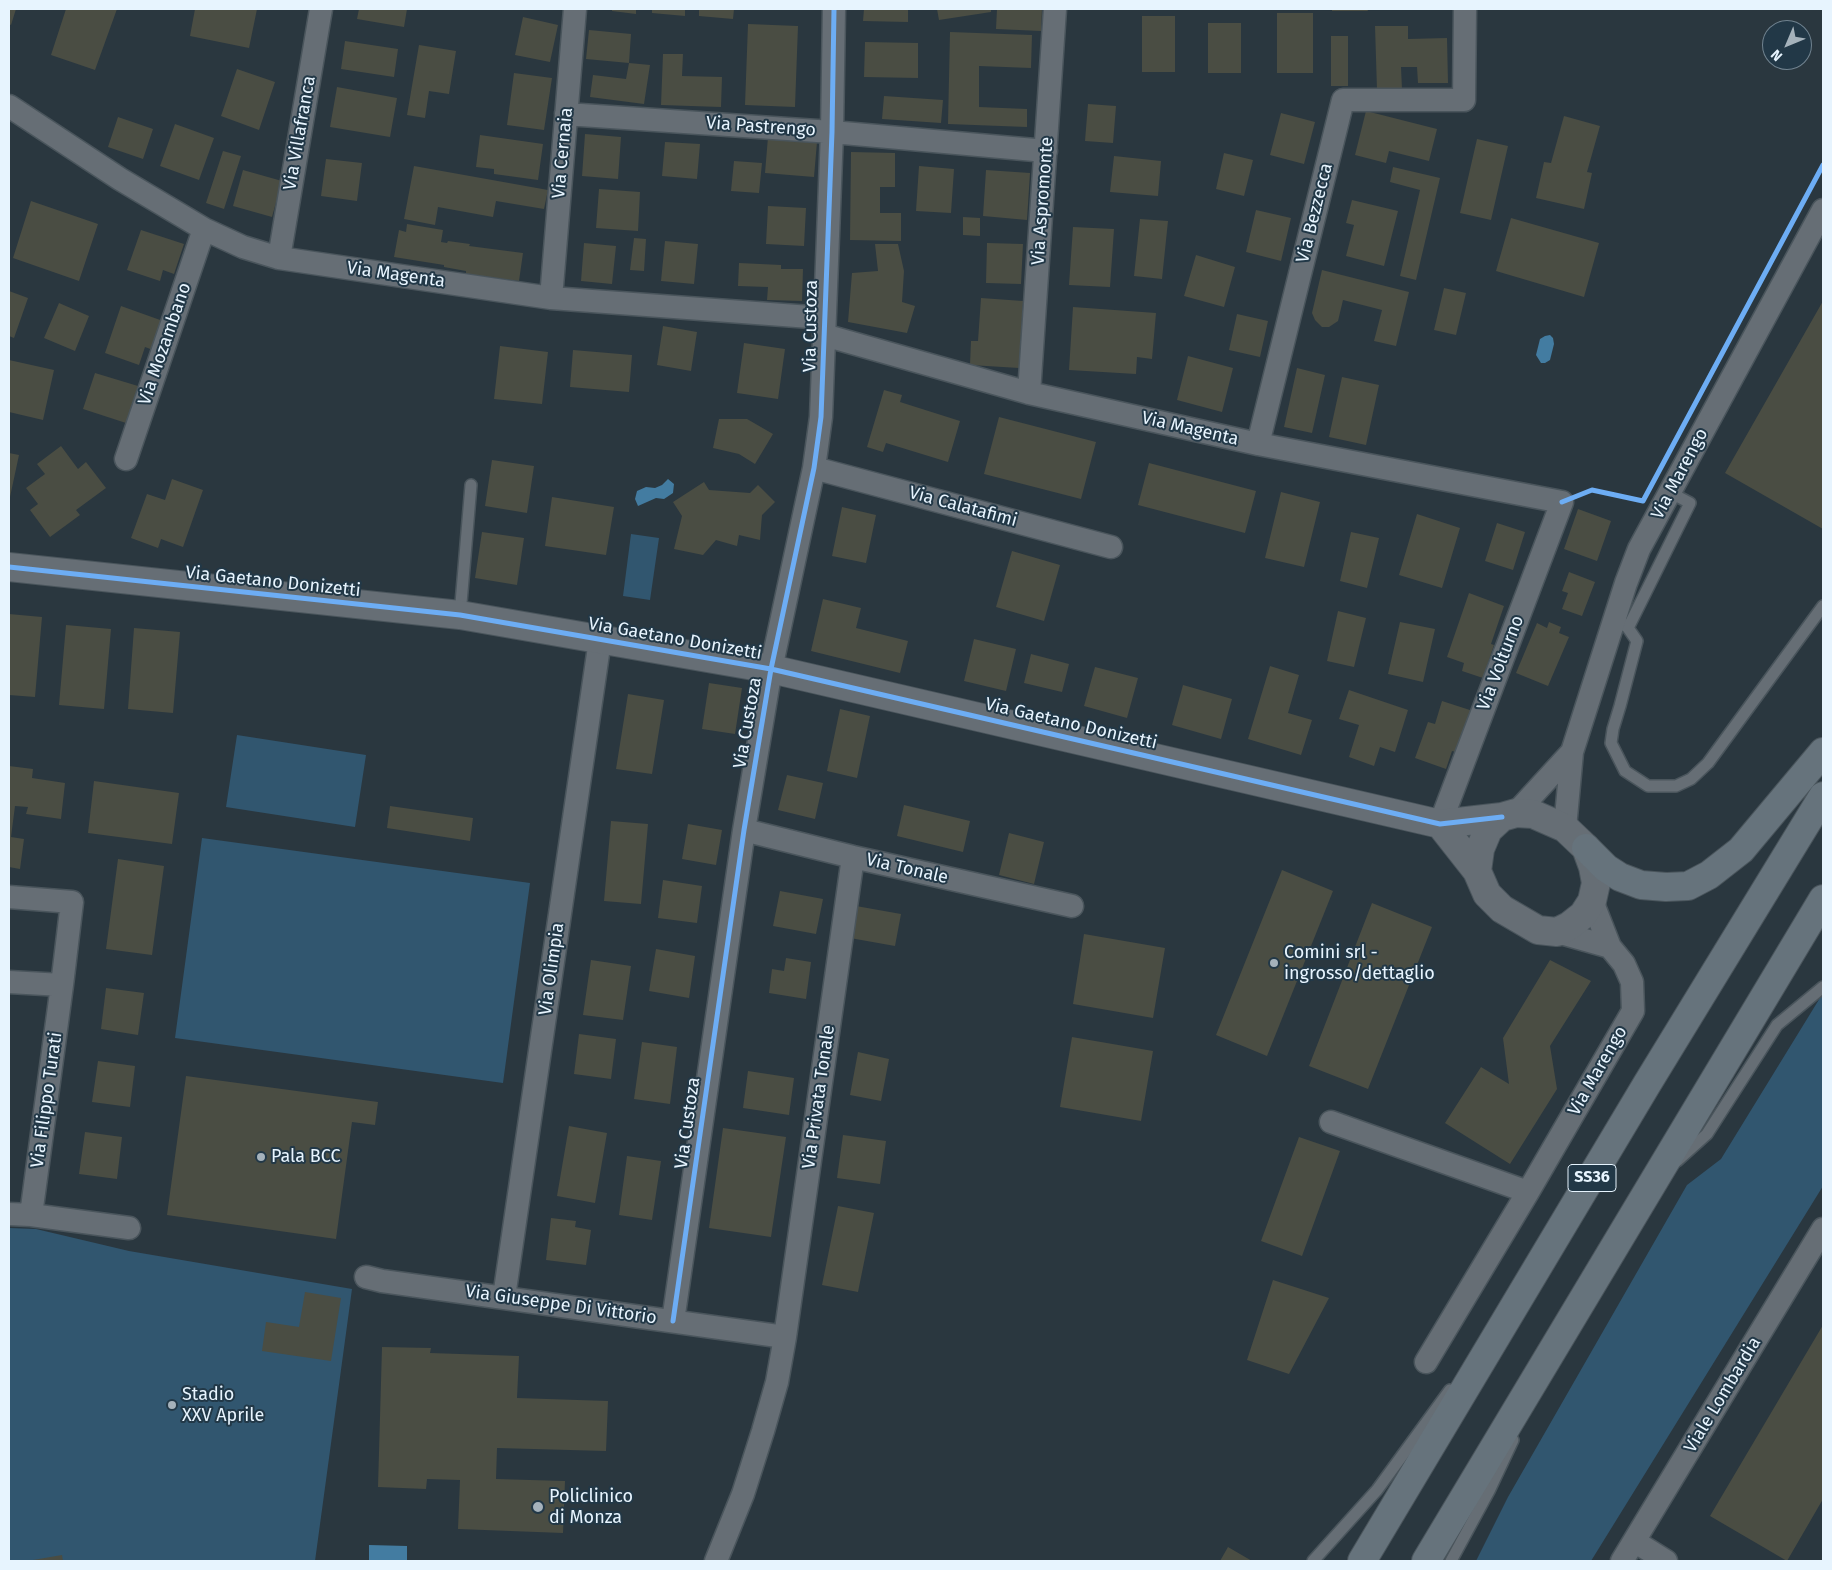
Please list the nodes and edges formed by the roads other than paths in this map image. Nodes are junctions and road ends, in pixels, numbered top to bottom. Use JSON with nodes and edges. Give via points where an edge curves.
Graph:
{"nodes":[{"id":1,"x":322,"y":9,"type":"edge"},
{"id":2,"x":575,"y":9,"type":"edge"},
{"id":3,"x":834,"y":9,"type":"edge"},
{"id":4,"x":1055,"y":9,"type":"edge"},
{"id":5,"x":1465,"y":9,"type":"edge"},
{"id":6,"x":9,"y":106,"type":"edge"},
{"id":7,"x":566,"y":114,"type":"junction"},
{"id":8,"x":832,"y":132,"type":"junction"},
{"id":9,"x":1046,"y":151,"type":"junction"},
{"id":10,"x":1823,"y":210,"type":"edge"},
{"id":11,"x":204,"y":229,"type":"junction"},
{"id":12,"x":279,"y":258,"type":"junction"},
{"id":13,"x":552,"y":298,"type":"junction"},
{"id":14,"x":824,"y":327,"type":"junction"},
{"id":15,"x":1029,"y":393,"type":"junction"},
{"id":16,"x":1258,"y":444,"type":"junction"},
{"id":17,"x":126,"y":459,"type":"dead end"},
{"id":18,"x":814,"y":468,"type":"junction"},
{"id":19,"x":471,"y":485,"type":"dead end"},
{"id":20,"x":1562,"y":502,"type":"joint"},
{"id":21,"x":1111,"y":547,"type":"dead end"},
{"id":22,"x":9,"y":567,"type":"edge"},
{"id":23,"x":1823,"y":606,"type":"edge"},
{"id":24,"x":460,"y":615,"type":"junction"},
{"id":25,"x":1621,"y":623,"type":"junction"},
{"id":26,"x":600,"y":640,"type":"junction"},
{"id":27,"x":771,"y":669,"type":"junction"},
{"id":28,"x":1572,"y":752,"type":"junction"},
{"id":29,"x":1823,"y":752,"type":"edge"},
{"id":30,"x":1823,"y":796,"type":"edge"},
{"id":31,"x":1509,"y":815,"type":"junction"},
{"id":32,"x":1440,"y":824,"type":"junction"},
{"id":33,"x":1565,"y":828,"type":"junction"},
{"id":34,"x":744,"y":830,"type":"junction"},
{"id":35,"x":1586,"y":848,"type":"junction"},
{"id":36,"x":853,"y":857,"type":"junction"},
{"id":37,"x":1477,"y":871,"type":"junction"},
{"id":38,"x":9,"y":897,"type":"edge"},
{"id":39,"x":1823,"y":900,"type":"edge"},
{"id":40,"x":1592,"y":901,"type":"junction"},
{"id":41,"x":1072,"y":906,"type":"dead end"},
{"id":42,"x":1556,"y":932,"type":"junction"},
{"id":43,"x":1610,"y":947,"type":"junction"},
{"id":44,"x":9,"y":982,"type":"edge"},
{"id":45,"x":62,"y":985,"type":"junction"},
{"id":46,"x":1823,"y":987,"type":"edge"},
{"id":47,"x":1331,"y":1122,"type":"dead end"},
{"id":48,"x":1657,"y":1178,"type":"junction"},
{"id":49,"x":1528,"y":1192,"type":"junction"},
{"id":50,"x":9,"y":1214,"type":"edge"},
{"id":51,"x":31,"y":1215,"type":"junction"},
{"id":52,"x":129,"y":1228,"type":"dead end"},
{"id":53,"x":1823,"y":1229,"type":"edge"},
{"id":54,"x":366,"y":1277,"type":"dead end"},
{"id":55,"x":504,"y":1297,"type":"junction"},
{"id":56,"x":1510,"y":1315,"type":"junction"},
{"id":57,"x":673,"y":1320,"type":"junction"},
{"id":58,"x":786,"y":1337,"type":"junction"},
{"id":59,"x":1426,"y":1362,"type":"dead end"},
{"id":60,"x":1531,"y":1387,"type":"junction"},
{"id":61,"x":1634,"y":1541,"type":"junction"},
{"id":62,"x":716,"y":1561,"type":"edge"},
{"id":63,"x":1313,"y":1561,"type":"edge"},
{"id":64,"x":1362,"y":1561,"type":"edge"},
{"id":65,"x":1426,"y":1561,"type":"edge"},
{"id":66,"x":1451,"y":1561,"type":"edge"},
{"id":67,"x":1622,"y":1561,"type":"edge"},
{"id":68,"x":1666,"y":1561,"type":"edge"}],
"edges":[{"from":1,"to":12,"type":"street","name":"Via Villafranca"},
{"from":2,"to":7,"type":"street","name":"Via Cernaia"},
{"from":3,"to":8,"type":"street","name":"Via Custoza"},
{"from":4,"to":9,"type":"street","name":"Via Aspromonte"},
{"from":5,"to":16,"type":"street","name":"Via Bezzecca","via":[[1464,100],[1342,100]]},
{"from":6,"to":11,"type":"street","name":"Via Magenta","via":[[120,179]]},
{"from":7,"to":8,"type":"street","name":"Via Pastrengo"},
{"from":7,"to":13,"type":"street","name":"Via Cernaia"},
{"from":8,"to":9,"type":"street","name":"Via Pastrengo"},
{"from":8,"to":14,"type":"street","name":"Via Custoza"},
{"from":9,"to":15,"type":"street","name":"Via Aspromonte"},
{"from":10,"to":25,"type":"street","name":"Via Marengo","via":[[1639,550]]},
{"from":11,"to":12,"type":"street","name":"Via Magenta","via":[[243,247]]},
{"from":11,"to":17,"type":"street","name":"Via Mozambano"},
{"from":12,"to":13,"type":"street","name":"Via Magenta"},
{"from":13,"to":14,"type":"street","name":"Via Magenta"},
{"from":14,"to":15,"type":"street","name":"Via Magenta"},
{"from":14,"to":18,"type":"street","name":"Via Custoza","via":[[821,417]]},
{"from":15,"to":16,"type":"street","name":"Via Magenta"},
{"from":16,"to":20,"type":"street","name":"Via Magenta"},
{"from":18,"to":21,"type":"street","name":"Via Calatafimi"},
{"from":18,"to":27,"type":"street","name":"Via Custoza"},
{"from":19,"to":24,"type":"lane"},
{"from":20,"to":32,"type":"street","name":"Via Volturno"},
{"from":22,"to":24,"type":"street","name":"Via Gaetano Donizetti"},
{"from":23,"to":25,"type":"lane","via":[[1708,763],[1691,779],[1676,786],[1648,786],[1625,771],[1610,743],[1637,641]]},
{"from":24,"to":26,"type":"street","name":"Via Gaetano Donizetti"},
{"from":25,"to":28,"type":"street","name":"Via Marengo"},
{"from":26,"to":27,"type":"street","name":"Via Gaetano Donizetti"},
{"from":26,"to":55,"type":"street","name":"Via Olimpia"},
{"from":27,"to":32,"type":"street","name":"Via Gaetano Donizetti"},
{"from":27,"to":34,"type":"street","name":"Via Custoza"},
{"from":28,"to":31,"type":"street","name":"Via Marengo"},
{"from":28,"to":33,"type":"street","name":"Via Marengo"},
{"from":29,"to":35,"type":"highway","via":[[1741,850],[1709,875],[1688,886],[1641,885],[1606,868]]},
{"from":30,"to":56,"type":"highway","number":"SS36"},
{"from":31,"to":32,"type":"street","name":"Via Gaetano Donizetti"},
{"from":31,"to":33,"type":"street","via":[[1533,814]]},
{"from":31,"to":37,"type":"street","via":[[1488,830],[1480,849]]},
{"from":32,"to":37,"type":"street"},
{"from":33,"to":35,"type":"street"},
{"from":34,"to":36,"type":"street","name":"Via Tonale"},
{"from":34,"to":57,"type":"street","name":"Via Custoza"},
{"from":35,"to":40,"type":"street","via":[[1596,883]]},
{"from":36,"to":41,"type":"street","name":"Via Tonale"},
{"from":36,"to":58,"type":"street","name":"Via Privata Tonale"},
{"from":37,"to":42,"type":"street","via":[[1487,894],[1502,909],[1538,930]]},
{"from":38,"to":45,"type":"street","name":"Via Filippo Turati","via":[[72,902]]},
{"from":39,"to":48,"type":"highway"},
{"from":40,"to":42,"type":"street","via":[[1570,926]]},
{"from":40,"to":43,"type":"street","name":"Via Marengo"},
{"from":42,"to":43,"type":"street"},
{"from":43,"to":49,"type":"street","name":"Via Marengo","via":[[1624,964],[1632,982],[1632,1011]]},
{"from":44,"to":45,"type":"street"},
{"from":45,"to":51,"type":"street","name":"Via Filippo Turati"},
{"from":46,"to":48,"type":"lane","via":[[1777,1025],[1707,1134]]},
{"from":47,"to":49,"type":"street"},
{"from":48,"to":60,"type":"highway"},
{"from":49,"to":59,"type":"street","name":"Via Marengo"},
{"from":50,"to":51,"type":"street"},
{"from":51,"to":52,"type":"street"},
{"from":53,"to":61,"type":"street","name":"Viale Lombardia"},
{"from":54,"to":55,"type":"street","name":"Via Giuseppe Di Vittorio"},
{"from":55,"to":57,"type":"street","name":"Via Giuseppe Di Vittorio"},
{"from":56,"to":63,"type":"lane","via":[[1378,1490]]},
{"from":56,"to":64,"type":"highway","number":"SS36"},
{"from":57,"to":58,"type":"street","name":"Via Giuseppe Di Vittorio"},
{"from":58,"to":62,"type":"street","name":"Via Privata Tonale","via":[[763,1431],[743,1494]]},
{"from":60,"to":65,"type":"highway"},
{"from":60,"to":66,"type":"lane","via":[[1513,1440]]},
{"from":61,"to":67,"type":"street","name":"Viale Lombardia"},
{"from":61,"to":68,"type":"street"}]}
